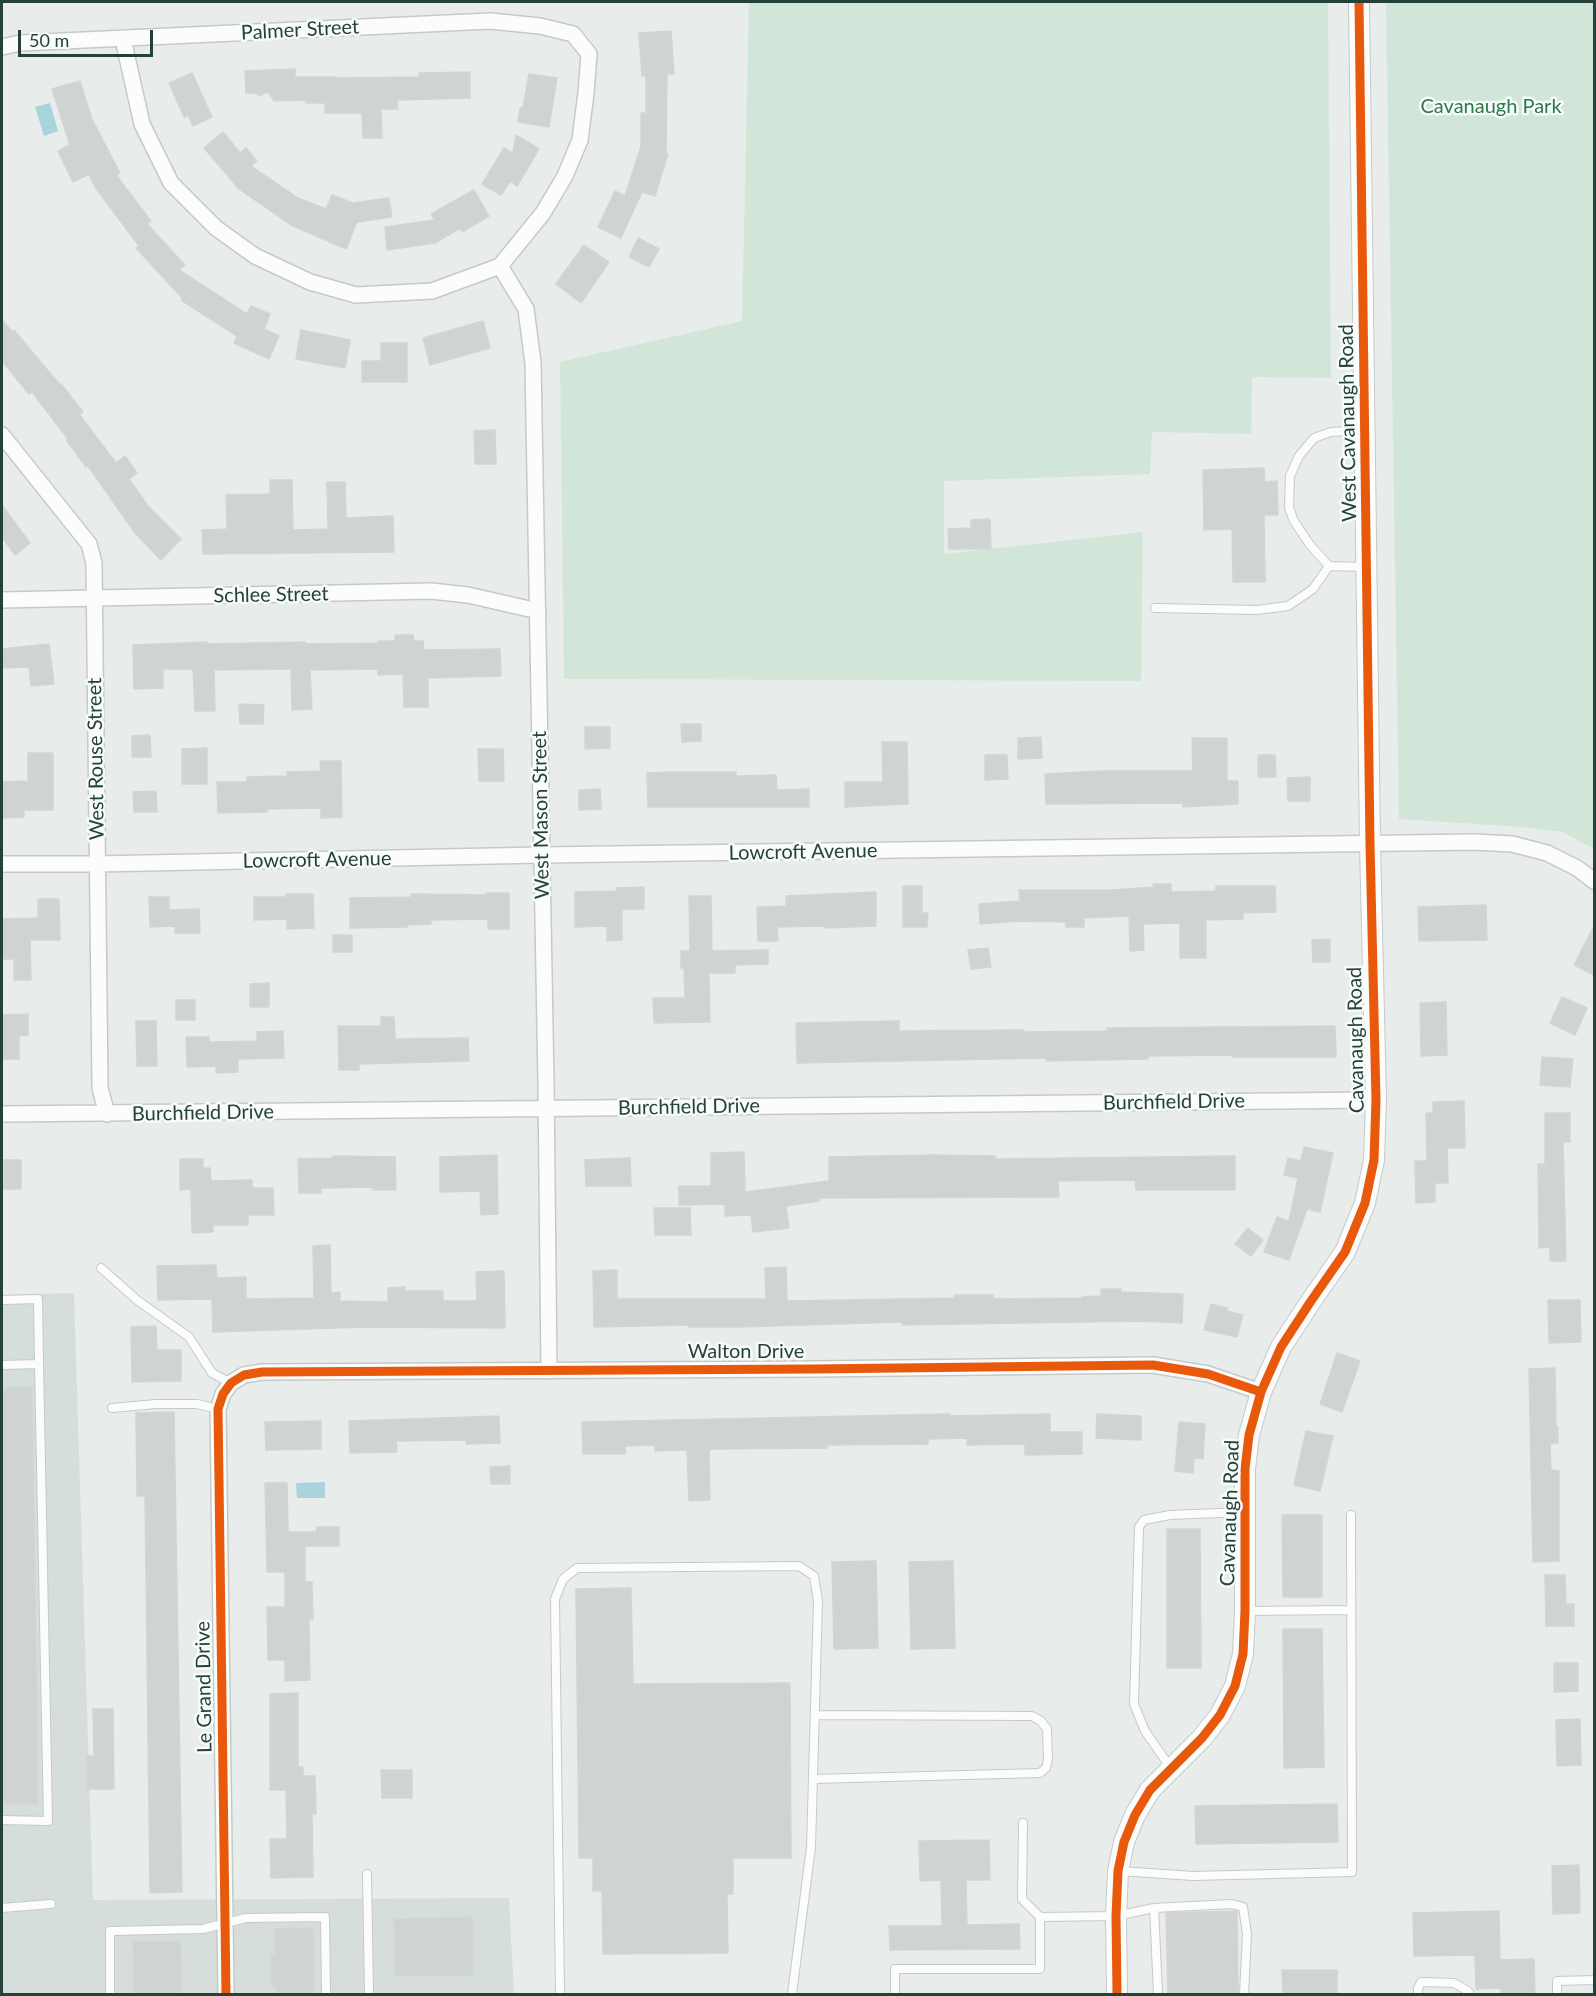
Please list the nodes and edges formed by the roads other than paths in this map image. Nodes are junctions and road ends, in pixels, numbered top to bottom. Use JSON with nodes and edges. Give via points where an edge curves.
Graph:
{"nodes":[{"id":1,"x":1359,"y":2,"type":"edge"},
{"id":2,"x":123,"y":39,"type":"junction"},
{"id":3,"x":2,"y":47,"type":"edge"},
{"id":4,"x":500,"y":266,"type":"junction"},
{"id":5,"x":1366,"y":430,"type":"junction"},
{"id":6,"x":2,"y":435,"type":"edge"},
{"id":7,"x":1329,"y":566,"type":"junction"},
{"id":8,"x":1368,"y":567,"type":"junction"},
{"id":9,"x":95,"y":599,"type":"junction"},
{"id":10,"x":2,"y":600,"type":"edge"},
{"id":11,"x":1155,"y":608,"type":"dead end"},
{"id":12,"x":538,"y":611,"type":"junction"},
{"id":13,"x":1370,"y":844,"type":"junction"},
{"id":14,"x":542,"y":855,"type":"junction"},
{"id":15,"x":2,"y":864,"type":"edge"},
{"id":16,"x":97,"y":864,"type":"junction"},
{"id":17,"x":1594,"y":881,"type":"edge"},
{"id":18,"x":1376,"y":1100,"type":"junction"},
{"id":19,"x":545,"y":1108,"type":"junction"},
{"id":20,"x":2,"y":1114,"type":"edge"},
{"id":21,"x":107,"y":1114,"type":"junction"},
{"id":22,"x":101,"y":1268,"type":"dead end"},
{"id":23,"x":2,"y":1299,"type":"edge"},
{"id":24,"x":39,"y":1364,"type":"junction"},
{"id":25,"x":2,"y":1365,"type":"edge"},
{"id":26,"x":549,"y":1371,"type":"junction"},
{"id":27,"x":231,"y":1383,"type":"junction"},
{"id":28,"x":1261,"y":1392,"type":"junction"},
{"id":29,"x":112,"y":1408,"type":"dead end"},
{"id":30,"x":218,"y":1409,"type":"junction"},
{"id":31,"x":1244,"y":1512,"type":"junction"},
{"id":32,"x":1351,"y":1515,"type":"dead end"},
{"id":33,"x":1351,"y":1610,"type":"junction"},
{"id":34,"x":1245,"y":1611,"type":"junction"},
{"id":35,"x":815,"y":1715,"type":"junction"},
{"id":36,"x":1171,"y":1768,"type":"junction"},
{"id":37,"x":813,"y":1779,"type":"junction"},
{"id":38,"x":2,"y":1820,"type":"edge"},
{"id":39,"x":1023,"y":1823,"type":"dead end"},
{"id":40,"x":1118,"y":1871,"type":"junction"},
{"id":41,"x":367,"y":1874,"type":"dead end"},
{"id":42,"x":51,"y":1904,"type":"dead end"},
{"id":43,"x":2,"y":1908,"type":"edge"},
{"id":44,"x":1154,"y":1908,"type":"junction"},
{"id":45,"x":1116,"y":1916,"type":"junction"},
{"id":46,"x":1040,"y":1917,"type":"junction"},
{"id":47,"x":225,"y":1924,"type":"junction"},
{"id":48,"x":1594,"y":1980,"type":"edge"},
{"id":49,"x":110,"y":1995,"type":"edge"},
{"id":50,"x":226,"y":1995,"type":"edge"},
{"id":51,"x":326,"y":1995,"type":"edge"},
{"id":52,"x":369,"y":1995,"type":"edge"},
{"id":53,"x":560,"y":1995,"type":"edge"},
{"id":54,"x":792,"y":1995,"type":"edge"},
{"id":55,"x":895,"y":1995,"type":"edge"},
{"id":56,"x":1117,"y":1995,"type":"edge"},
{"id":57,"x":1158,"y":1995,"type":"edge"},
{"id":58,"x":1244,"y":1995,"type":"edge"},
{"id":59,"x":1418,"y":1995,"type":"edge"},
{"id":60,"x":1470,"y":1995,"type":"edge"},
{"id":61,"x":1557,"y":1995,"type":"edge"}],
"edges":[{"from":1,"to":5,"type":"street","name":"West Cavanaugh Road"},
{"from":2,"to":3,"type":"street","name":"Palmer Street"},
{"from":2,"to":4,"type":"street","via":[[142,124],[171,183],[216,228],[255,256],[310,282],[356,295],[432,291]]},
{"from":2,"to":4,"type":"street","name":"Palmer Street","via":[[490,21],[573,34],[589,54],[580,140],[543,213]]},
{"from":4,"to":12,"type":"street","name":"West Mason Street","via":[[526,309],[533,363]]},
{"from":5,"to":7,"type":"lane","via":[[1331,432],[1314,438],[1299,456],[1290,476],[1289,508],[1294,521]]},
{"from":5,"to":8,"type":"street","name":"West Cavanaugh Road"},
{"from":6,"to":9,"type":"street","name":"West Rouse Street","via":[[89,544]]},
{"from":7,"to":8,"type":"lane"},
{"from":7,"to":11,"type":"lane","via":[[1313,589],[1288,606],[1257,610]]},
{"from":8,"to":13,"type":"street","name":"West Cavanaugh Road"},
{"from":9,"to":10,"type":"street","name":"Schlee Street"},
{"from":9,"to":12,"type":"street","name":"Schlee Street","via":[[431,591]]},
{"from":9,"to":16,"type":"street","name":"West Rouse Street"},
{"from":12,"to":14,"type":"street","name":"West Mason Street"},
{"from":13,"to":14,"type":"street","name":"Lowcroft Avenue"},
{"from":13,"to":17,"type":"street","name":"Lowcroft Avenue","via":[[1512,844],[1547,853]]},
{"from":13,"to":18,"type":"street","name":"Cavanaugh Road"},
{"from":14,"to":16,"type":"street","name":"Lowcroft Avenue"},
{"from":14,"to":19,"type":"street","name":"West Mason Street"},
{"from":15,"to":16,"type":"street","name":"Lowcroft Avenue"},
{"from":16,"to":21,"type":"street","name":"West Rouse Street","via":[[100,1088]]},
{"from":18,"to":19,"type":"street","name":"Burchfield Drive"},
{"from":18,"to":28,"type":"street","name":"Cavanaugh Road","via":[[1374,1160],[1365,1203],[1345,1252],[1281,1347]]},
{"from":19,"to":21,"type":"street","name":"Burchfield Drive"},
{"from":19,"to":26,"type":"street","name":"West Mason Street"},
{"from":20,"to":21,"type":"street","name":"Burchfield Drive"},
{"from":22,"to":27,"type":"lane","via":[[189,1338],[212,1373]]},
{"from":23,"to":24,"type":"lane","via":[[38,1299]]},
{"from":24,"to":25,"type":"lane"},
{"from":24,"to":38,"type":"lane","via":[[48,1821]]},
{"from":26,"to":27,"type":"street","name":"Walton Drive","via":[[262,1372],[244,1375]]},
{"from":26,"to":28,"type":"street","name":"Walton Drive","via":[[1153,1365],[1208,1374]]},
{"from":27,"to":30,"type":"street","name":"Le Grand Drive"},
{"from":28,"to":31,"type":"street","name":"Cavanaugh Road","via":[[1249,1435]]},
{"from":29,"to":30,"type":"lane","via":[[197,1404]]},
{"from":30,"to":47,"type":"street","name":"Le Grand Drive"},
{"from":31,"to":34,"type":"street","name":"Cavanaugh Road"},
{"from":31,"to":36,"type":"lane","via":[[1170,1515],[1144,1520],[1139,1527],[1134,1704],[1145,1731]]},
{"from":32,"to":33,"type":"lane"},
{"from":33,"to":34,"type":"lane"},
{"from":33,"to":40,"type":"lane","via":[[1352,1872],[1193,1876]]},
{"from":34,"to":36,"type":"street","name":"Cavanaugh Road","via":[[1243,1654],[1235,1686],[1220,1715]]},
{"from":35,"to":37,"type":"lane"},
{"from":35,"to":37,"type":"lane","via":[[1032,1716],[1047,1729],[1048,1759],[1040,1773]]},
{"from":35,"to":53,"type":"lane","via":[[818,1601],[814,1576],[799,1566],[577,1568],[562,1579],[555,1599]]},
{"from":36,"to":40,"type":"street","name":"Cavanaugh Road","via":[[1150,1790],[1135,1815]]},
{"from":37,"to":54,"type":"lane","via":[[811,1847]]},
{"from":39,"to":46,"type":"lane","via":[[1022,1899]]},
{"from":40,"to":45,"type":"street","name":"Cavanaugh Road"},
{"from":41,"to":52,"type":"lane"},
{"from":42,"to":43,"type":"lane"},
{"from":44,"to":45,"type":"lane"},
{"from":44,"to":57,"type":"lane"},
{"from":44,"to":58,"type":"lane","via":[[1232,1904],[1243,1907],[1247,1934]]},
{"from":45,"to":46,"type":"lane"},
{"from":45,"to":56,"type":"street","name":"Cavanaugh Road"},
{"from":46,"to":55,"type":"lane","via":[[1040,1969],[895,1969]]},
{"from":47,"to":49,"type":"lane","via":[[203,1929],[110,1931]]},
{"from":47,"to":50,"type":"street","name":"Le Grand Drive"},
{"from":47,"to":51,"type":"lane","via":[[246,1918],[326,1917]]},
{"from":48,"to":61,"type":"lane","via":[[1557,1981]]},
{"from":59,"to":60,"type":"lane","via":[[1421,1982],[1454,1983]]}]}
